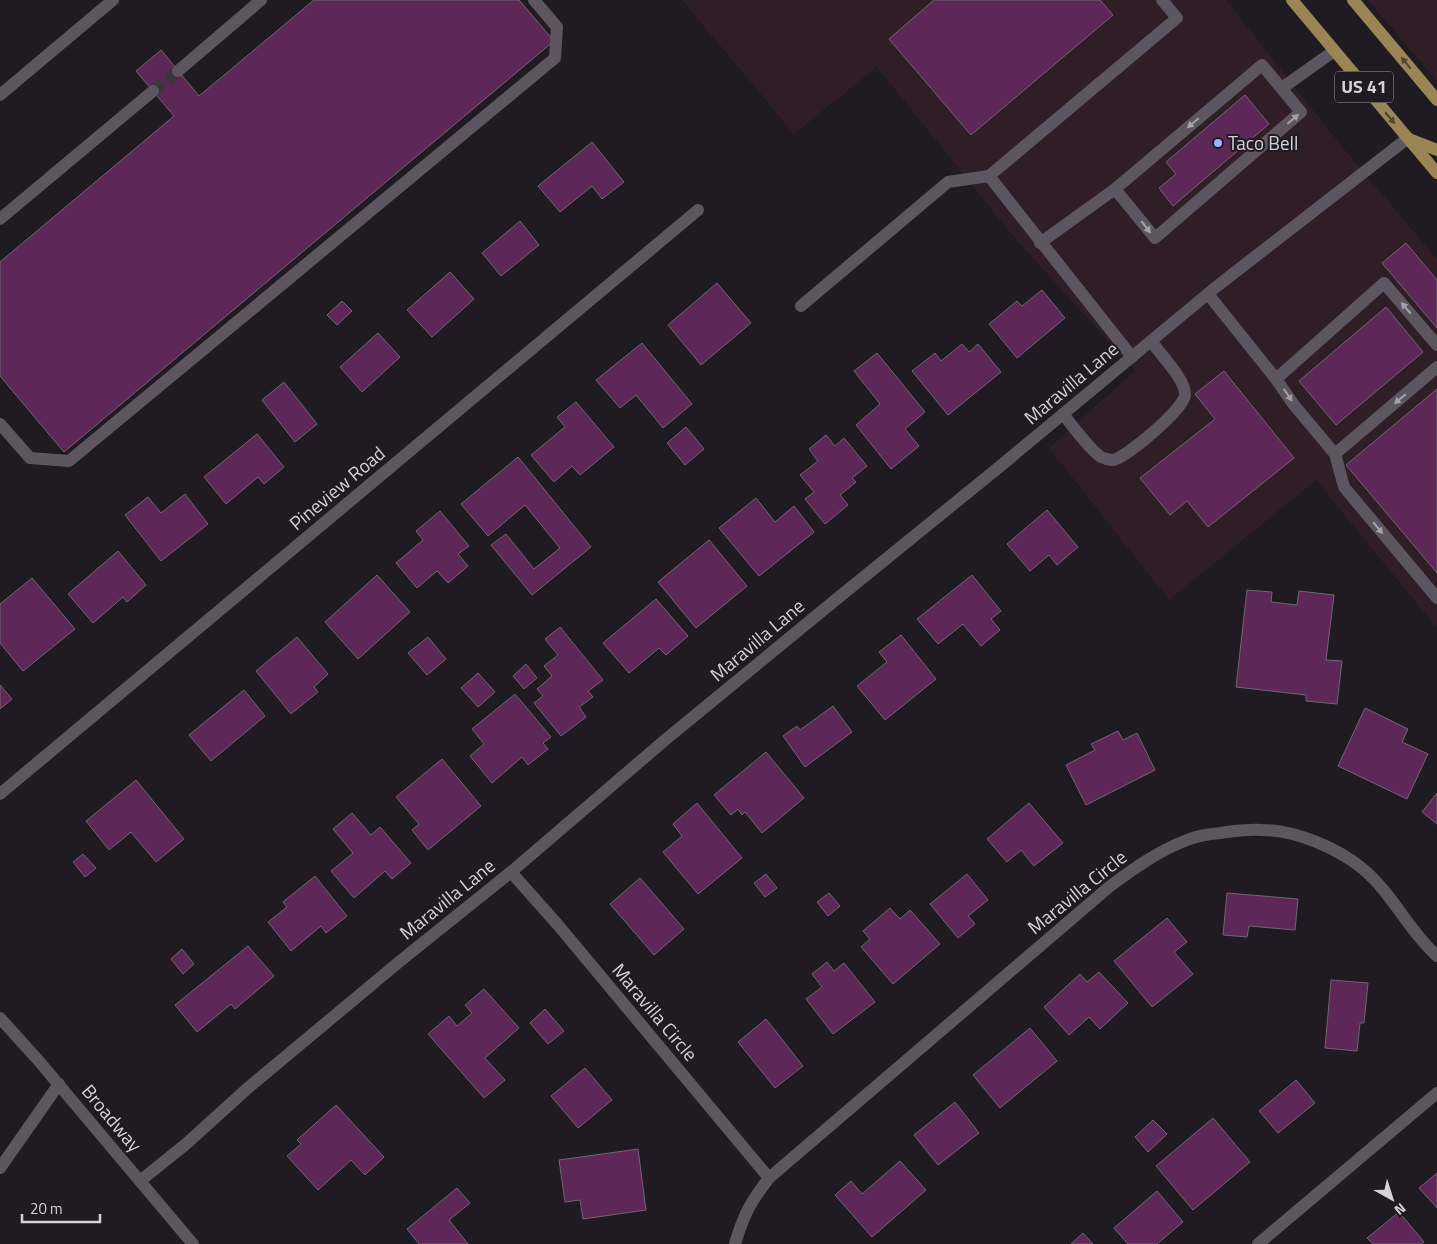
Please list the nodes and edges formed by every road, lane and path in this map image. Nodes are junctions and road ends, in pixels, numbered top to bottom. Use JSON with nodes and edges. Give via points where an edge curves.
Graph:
{"nodes":[{"id":1,"x":113,"y":0,"type":"edge"},
{"id":2,"x":261,"y":0,"type":"edge"},
{"id":3,"x":534,"y":0,"type":"edge"},
{"id":4,"x":1162,"y":0,"type":"edge"},
{"id":5,"x":1292,"y":0,"type":"edge"},
{"id":6,"x":1353,"y":0,"type":"edge"},
{"id":7,"x":1334,"y":51,"type":"junction"},
{"id":8,"x":178,"y":71,"type":"tunnel mouth"},
{"id":9,"x":1282,"y":88,"type":"junction"},
{"id":10,"x":153,"y":91,"type":"tunnel mouth"},
{"id":11,"x":0,"y":94,"type":"edge"},
{"id":12,"x":1437,"y":100,"type":"edge"},
{"id":13,"x":1408,"y":138,"type":"junction"},
{"id":14,"x":1437,"y":150,"type":"edge"},
{"id":15,"x":1437,"y":173,"type":"edge"},
{"id":16,"x":989,"y":176,"type":"junction"},
{"id":17,"x":1115,"y":189,"type":"junction"},
{"id":18,"x":698,"y":210,"type":"dead end"},
{"id":19,"x":0,"y":219,"type":"edge"},
{"id":20,"x":1040,"y":243,"type":"junction"},
{"id":21,"x":1208,"y":294,"type":"junction"},
{"id":22,"x":801,"y":306,"type":"dead end"},
{"id":23,"x":1151,"y":341,"type":"junction"},
{"id":24,"x":1437,"y":345,"type":"edge"},
{"id":25,"x":1132,"y":358,"type":"junction"},
{"id":26,"x":1437,"y":367,"type":"edge"},
{"id":27,"x":1276,"y":379,"type":"junction"},
{"id":28,"x":1064,"y":414,"type":"junction"},
{"id":29,"x":0,"y":424,"type":"edge"},
{"id":30,"x":1335,"y":454,"type":"junction"},
{"id":31,"x":1437,"y":598,"type":"edge"},
{"id":32,"x":0,"y":794,"type":"edge"},
{"id":33,"x":511,"y":872,"type":"junction"},
{"id":34,"x":1437,"y":956,"type":"edge"},
{"id":35,"x":2,"y":1023,"type":"edge"},
{"id":36,"x":58,"y":1084,"type":"junction"},
{"id":37,"x":1437,"y":1093,"type":"edge"},
{"id":38,"x":0,"y":1168,"type":"edge"},
{"id":39,"x":769,"y":1178,"type":"junction"},
{"id":40,"x":140,"y":1181,"type":"junction"},
{"id":41,"x":193,"y":1244,"type":"edge"},
{"id":42,"x":735,"y":1244,"type":"edge"},
{"id":43,"x":1258,"y":1244,"type":"edge"}],
"edges":[{"from":1,"to":11,"type":"street"},
{"from":2,"to":8,"type":"street"},
{"from":3,"to":29,"type":"street","via":[[557,27],[555,58],[69,461],[30,458]]},
{"from":4,"to":16,"type":"street","via":[[1177,18]]},
{"from":5,"to":7,"type":"main road","number":"US 41"},
{"from":12,"to":6,"type":"main road","number":"US 41","one_way":true},
{"from":7,"to":9,"type":"street"},
{"from":7,"to":13,"type":"main road","number":"US 41","one_way":true},
{"from":9,"to":17,"type":"street","one_way":true,"via":[[1262,65]]},
{"from":17,"to":9,"type":"street","one_way":true,"via":[[1154,238],[1301,112]]},
{"from":10,"to":19,"type":"street"},
{"from":13,"to":14,"type":"main road"},
{"from":13,"to":15,"type":"main road","number":"US 41"},
{"from":13,"to":21,"type":"street","name":"Maravilla Lane"},
{"from":16,"to":20,"type":"street"},
{"from":16,"to":22,"type":"street","via":[[948,182]]},
{"from":17,"to":20,"type":"street"},
{"from":18,"to":32,"type":"street","name":"Pineview Road"},
{"from":20,"to":25,"type":"street"},
{"from":21,"to":23,"type":"street","name":"Maravilla Lane"},
{"from":21,"to":27,"type":"street"},
{"from":23,"to":25,"type":"street","name":"Maravilla Lane"},
{"from":23,"to":28,"type":"street","via":[[1182,383],[1185,395],[1171,417],[1124,455],[1112,460],[1094,450]]},
{"from":24,"to":27,"type":"street","one_way":true,"via":[[1384,283]]},
{"from":25,"to":28,"type":"street","name":"Maravilla Lane"},
{"from":26,"to":30,"type":"street","one_way":true},
{"from":27,"to":30,"type":"street","one_way":true},
{"from":28,"to":33,"type":"street","name":"Maravilla Lane","via":[[673,734]]},
{"from":30,"to":31,"type":"street","one_way":true,"via":[[1344,487]]},
{"from":33,"to":39,"type":"street","name":"Maravilla Circle"},
{"from":33,"to":40,"type":"street","name":"Maravilla Lane","via":[[399,962]]},
{"from":34,"to":39,"type":"street","name":"Maravilla Circle","via":[[1424,944],[1383,888],[1362,868],[1330,848],[1312,840],[1264,829],[1189,839],[1163,851],[1109,887]]},
{"from":35,"to":36,"type":"street","name":"Broadway"},
{"from":36,"to":38,"type":"street"},
{"from":36,"to":40,"type":"street","name":"Broadway"},
{"from":37,"to":43,"type":"street"},
{"from":39,"to":42,"type":"street","name":"Maravilla Circle","via":[[742,1220]]},
{"from":40,"to":41,"type":"street","name":"Broadway"}]}
